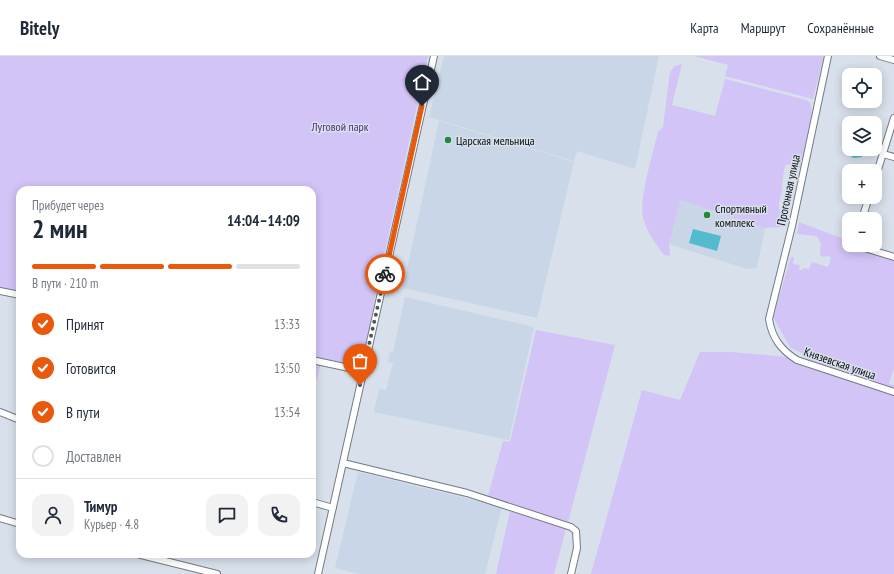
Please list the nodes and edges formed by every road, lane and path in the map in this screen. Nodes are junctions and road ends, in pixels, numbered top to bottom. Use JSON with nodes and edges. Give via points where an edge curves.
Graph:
{"nodes":[{"id":1,"x":434,"y":56,"type":"edge"},
{"id":2,"x":828,"y":56,"type":"edge"},
{"id":3,"x":880,"y":56,"type":"edge"},
{"id":4,"x":894,"y":60,"type":"edge"},
{"id":5,"x":894,"y":118,"type":"edge"},
{"id":6,"x":883,"y":154,"type":"junction"},
{"id":7,"x":894,"y":157,"type":"edge"},
{"id":8,"x":880,"y":164,"type":"edge"},
{"id":9,"x":878,"y":252,"type":"edge"},
{"id":10,"x":894,"y":257,"type":"edge"},
{"id":11,"x":0,"y":291,"type":"edge"},
{"id":12,"x":16,"y":294,"type":"edge"},
{"id":13,"x":770,"y":328,"type":"joint"},
{"id":14,"x":316,"y":361,"type":"edge"},
{"id":15,"x":364,"y":371,"type":"junction"},
{"id":16,"x":894,"y":392,"type":"edge"},
{"id":17,"x":0,"y":412,"type":"edge"},
{"id":18,"x":16,"y":418,"type":"edge"},
{"id":19,"x":343,"y":463,"type":"junction"},
{"id":20,"x":316,"y":503,"type":"edge"},
{"id":21,"x":333,"y":508,"type":"junction"},
{"id":22,"x":0,"y":518,"type":"edge"},
{"id":23,"x":16,"y":523,"type":"edge"},
{"id":24,"x":153,"y":558,"type":"edge"},
{"id":25,"x":217,"y":574,"type":"edge"},
{"id":26,"x":318,"y":574,"type":"edge"},
{"id":27,"x":570,"y":574,"type":"edge"}],
"edges":[{"from":1,"to":15,"type":"street"},
{"from":2,"to":13,"type":"street","name":"Прогонная улица","via":[[792,226],[768,319]]},
{"from":3,"to":4,"type":"street"},
{"from":5,"to":6,"type":"street"},
{"from":6,"to":7,"type":"street"},
{"from":6,"to":8,"type":"street"},
{"from":9,"to":10,"type":"street"},
{"from":11,"to":12,"type":"street"},
{"from":13,"to":16,"type":"street","name":"Князевская улица","via":[[785,352],[797,360]]},
{"from":14,"to":15,"type":"street"},
{"from":15,"to":19,"type":"street"},
{"from":17,"to":18,"type":"street"},
{"from":19,"to":21,"type":"street"},
{"from":19,"to":27,"type":"street","via":[[467,493],[571,527],[576,531],[578,539]]},
{"from":20,"to":21,"type":"street"},
{"from":21,"to":26,"type":"street"},
{"from":22,"to":23,"type":"street"},
{"from":24,"to":25,"type":"street"}]}
